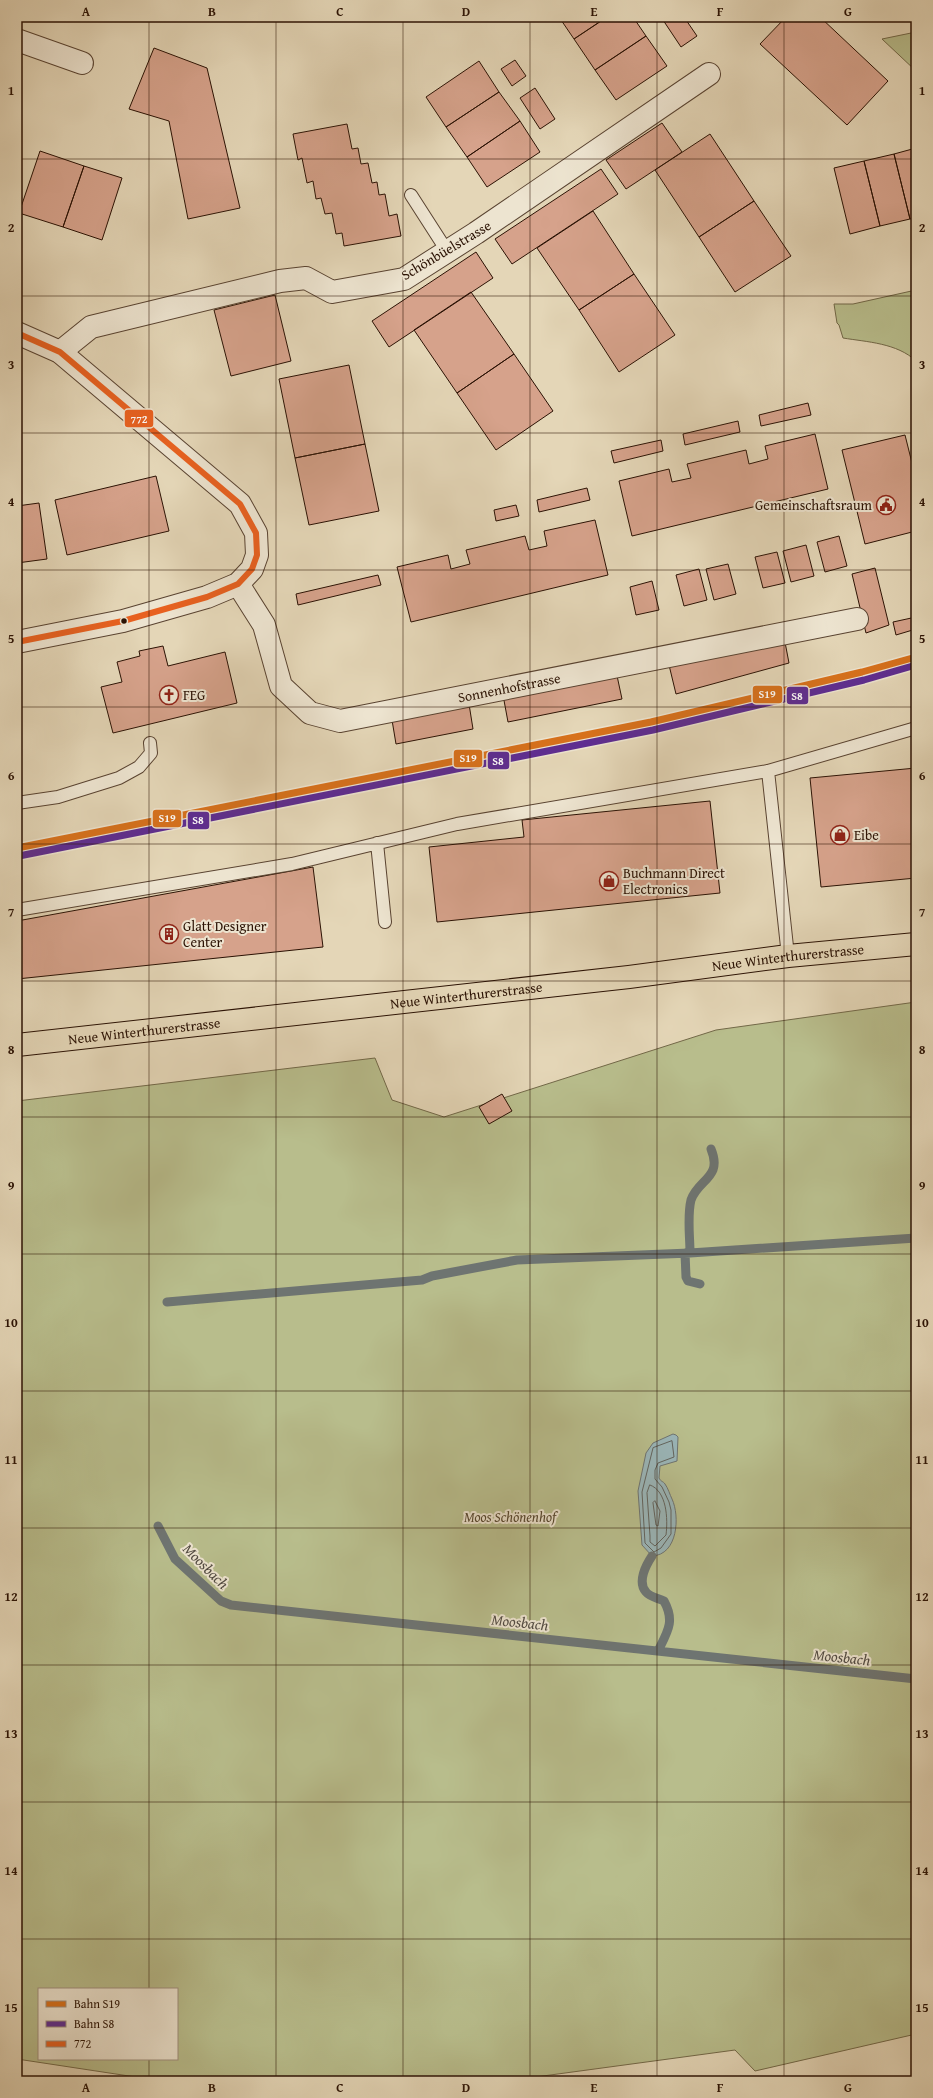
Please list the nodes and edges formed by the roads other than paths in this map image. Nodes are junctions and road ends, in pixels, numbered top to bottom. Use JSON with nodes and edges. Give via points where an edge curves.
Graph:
{"nodes":[{"id":1,"x":17,"y":40,"type":"edge"},
{"id":2,"x":82,"y":64,"type":"dead end"},
{"id":3,"x":709,"y":74,"type":"dead end"},
{"id":4,"x":411,"y":195,"type":"dead end"},
{"id":5,"x":447,"y":251,"type":"junction"},
{"id":6,"x":17,"y":333,"type":"edge"},
{"id":7,"x":60,"y":352,"type":"junction"},
{"id":8,"x":238,"y":584,"type":"junction"},
{"id":9,"x":857,"y":619,"type":"dead end"},
{"id":10,"x":17,"y":642,"type":"edge"},
{"id":11,"x":916,"y":728,"type":"edge"},
{"id":12,"x":150,"y":743,"type":"dead end"},
{"id":13,"x":768,"y":771,"type":"junction"},
{"id":14,"x":17,"y":803,"type":"edge"},
{"id":15,"x":377,"y":843,"type":"junction"},
{"id":16,"x":17,"y":910,"type":"edge"},
{"id":17,"x":385,"y":922,"type":"dead end"},
{"id":18,"x":916,"y":944,"type":"edge"},
{"id":19,"x":788,"y":956,"type":"junction"},
{"id":20,"x":17,"y":1045,"type":"edge"}],
"edges":[{"from":1,"to":2,"type":"street"},
{"from":3,"to":5,"type":"street","name":"Schönbüelstrasse"},
{"from":4,"to":5,"type":"lane"},
{"from":5,"to":7,"type":"street","name":"Schönbüelstrasse","via":[[404,279],[332,292],[306,278],[280,281],[91,328]]},
{"from":6,"to":7,"type":"street"},
{"from":7,"to":8,"type":"street","via":[[240,504],[256,533],[257,555],[252,569]]},
{"from":8,"to":9,"type":"street","name":"Sonnenhofstrasse","via":[[264,625],[281,686],[310,713],[340,721]]},
{"from":8,"to":10,"type":"street","via":[[207,597],[123,621]]},
{"from":11,"to":13,"type":"lane"},
{"from":12,"to":14,"type":"lane","via":[[151,753],[139,767],[119,778],[58,797]]},
{"from":13,"to":15,"type":"lane","via":[[457,824]]},
{"from":13,"to":19,"type":"lane"},
{"from":15,"to":16,"type":"lane","via":[[292,864]]},
{"from":15,"to":17,"type":"lane"},
{"from":18,"to":19,"type":"main road","name":"Neue Winterthurerstrasse"},
{"from":19,"to":20,"type":"main road","name":"Neue Winterthurerstrasse","via":[[613,979]]}]}
